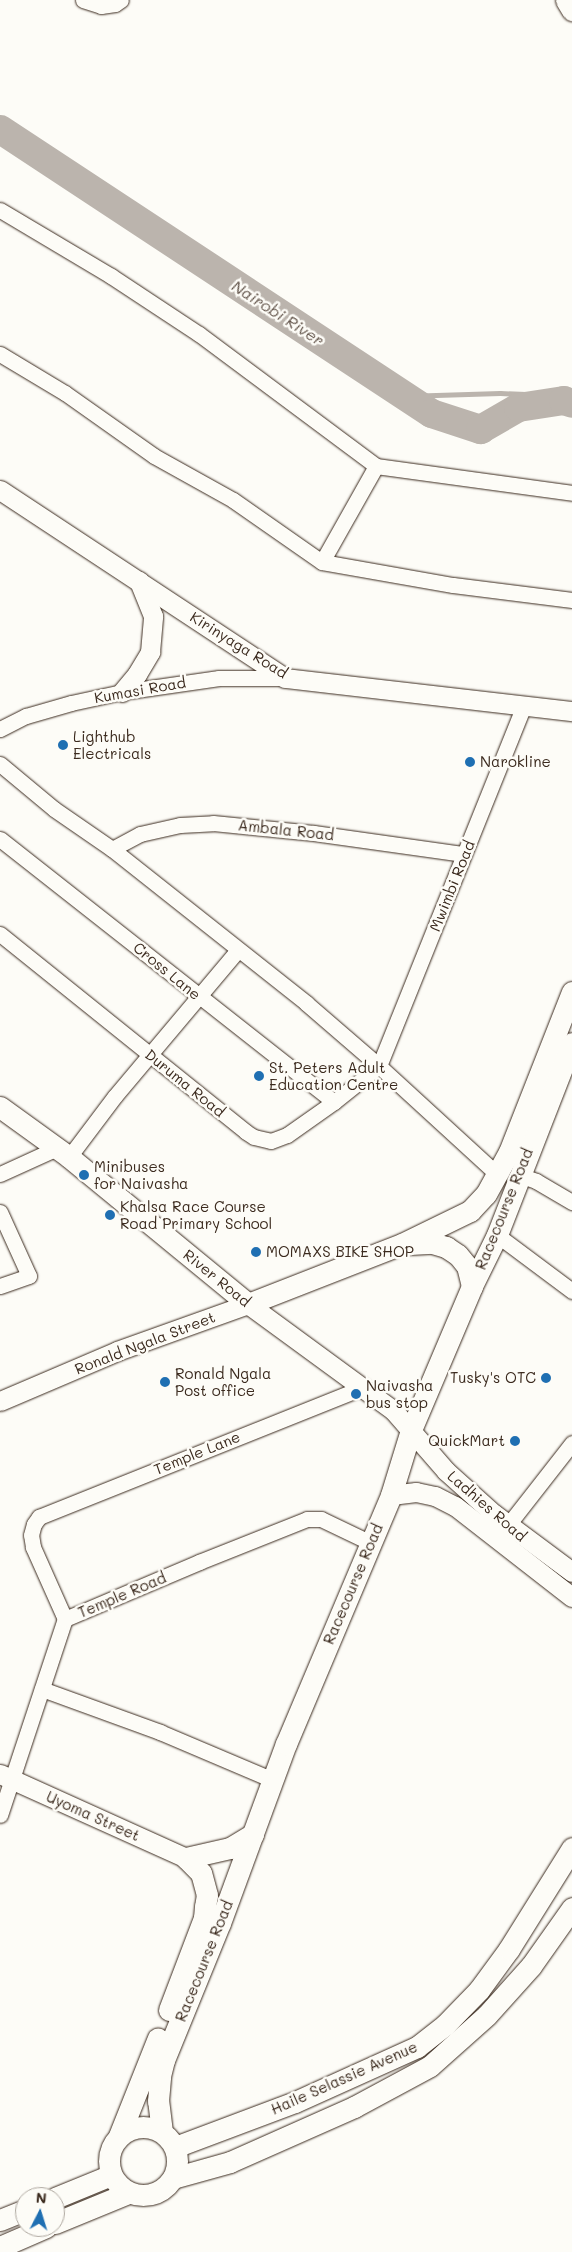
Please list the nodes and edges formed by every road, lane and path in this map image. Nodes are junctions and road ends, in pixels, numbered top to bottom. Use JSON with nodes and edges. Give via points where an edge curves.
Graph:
{"nodes":[{"id":1,"x":83,"y":0,"type":"edge"},
{"id":2,"x":121,"y":0,"type":"edge"},
{"id":3,"x":566,"y":0,"type":"edge"},
{"id":4,"x":572,"y":10,"type":"edge"},
{"id":5,"x":0,"y":210,"type":"edge"},
{"id":6,"x":0,"y":354,"type":"edge"},
{"id":7,"x":376,"y":466,"type":"junction"},
{"id":8,"x":0,"y":490,"type":"edge"},
{"id":9,"x":572,"y":493,"type":"edge"},
{"id":10,"x":322,"y":562,"type":"junction"},
{"id":11,"x":139,"y":581,"type":"junction"},
{"id":12,"x":572,"y":600,"type":"edge"},
{"id":13,"x":285,"y":678,"type":"junction"},
{"id":14,"x":122,"y":692,"type":"junction"},
{"id":15,"x":524,"y":705,"type":"junction"},
{"id":16,"x":572,"y":711,"type":"edge"},
{"id":17,"x":0,"y":728,"type":"edge"},
{"id":18,"x":0,"y":764,"type":"edge"},
{"id":19,"x":0,"y":839,"type":"edge"},
{"id":20,"x":112,"y":849,"type":"junction"},
{"id":21,"x":464,"y":854,"type":"junction"},
{"id":22,"x":0,"y":934,"type":"edge"},
{"id":23,"x":237,"y":951,"type":"junction"},
{"id":24,"x":572,"y":992,"type":"edge"},
{"id":25,"x":197,"y":996,"type":"junction"},
{"id":26,"x":572,"y":1043,"type":"edge"},
{"id":27,"x":150,"y":1055,"type":"junction"},
{"id":28,"x":379,"y":1066,"type":"junction"},
{"id":29,"x":334,"y":1102,"type":"junction"},
{"id":30,"x":0,"y":1107,"type":"edge"},
{"id":31,"x":63,"y":1152,"type":"junction"},
{"id":32,"x":0,"y":1174,"type":"edge"},
{"id":33,"x":498,"y":1175,"type":"junction"},
{"id":34,"x":519,"y":1176,"type":"junction"},
{"id":35,"x":572,"y":1202,"type":"edge"},
{"id":36,"x":470,"y":1211,"type":"joint"},
{"id":37,"x":0,"y":1212,"type":"edge"},
{"id":38,"x":497,"y":1235,"type":"junction"},
{"id":39,"x":402,"y":1244,"type":"junction"},
{"id":40,"x":0,"y":1286,"type":"edge"},
{"id":41,"x":472,"y":1286,"type":"junction"},
{"id":42,"x":572,"y":1291,"type":"edge"},
{"id":43,"x":248,"y":1304,"type":"junction"},
{"id":44,"x":364,"y":1387,"type":"junction"},
{"id":45,"x":0,"y":1401,"type":"edge"},
{"id":46,"x":411,"y":1430,"type":"junction"},
{"id":47,"x":572,"y":1443,"type":"edge"},
{"id":48,"x":391,"y":1496,"type":"junction"},
{"id":49,"x":508,"y":1524,"type":"junction"},
{"id":50,"x":371,"y":1542,"type":"junction"},
{"id":51,"x":572,"y":1572,"type":"edge"},
{"id":52,"x":572,"y":1597,"type":"edge"},
{"id":53,"x":65,"y":1619,"type":"junction"},
{"id":54,"x":42,"y":1689,"type":"junction"},
{"id":55,"x":6,"y":1777,"type":"edge"},
{"id":56,"x":273,"y":1780,"type":"junction"},
{"id":57,"x":0,"y":1815,"type":"edge"},
{"id":58,"x":254,"y":1834,"type":"junction"},
{"id":59,"x":572,"y":1848,"type":"edge"},
{"id":60,"x":186,"y":1858,"type":"junction"},
{"id":61,"x":572,"y":1908,"type":"edge"},
{"id":62,"x":119,"y":2136,"type":"junction"},
{"id":63,"x":168,"y":2139,"type":"junction"},
{"id":64,"x":111,"y":2175,"type":"junction"},
{"id":65,"x":173,"y":2178,"type":"junction"},
{"id":66,"x":128,"y":2193,"type":"junction"},
{"id":67,"x":65,"y":2194,"type":"edge"},
{"id":68,"x":15,"y":2214,"type":"edge"},
{"id":69,"x":65,"y":2219,"type":"edge"},
{"id":70,"x":0,"y":2220,"type":"edge"},
{"id":71,"x":23,"y":2237,"type":"edge"},
{"id":72,"x":0,"y":2247,"type":"edge"}],
"edges":[{"from":1,"to":2,"type":"street","via":[[101,6]]},
{"from":3,"to":4,"type":"main road"},
{"from":5,"to":7,"type":"street","via":[[111,276],[199,334]]},
{"from":6,"to":10,"type":"street","via":[[65,393],[154,456],[233,500]]},
{"from":7,"to":9,"type":"street"},
{"from":7,"to":10,"type":"street"},
{"from":8,"to":11,"type":"street","name":"Kirinyaga Road"},
{"from":10,"to":12,"type":"street","via":[[452,585]]},
{"from":11,"to":13,"type":"street","name":"Kirinyaga Road"},
{"from":11,"to":14,"type":"street","via":[[153,616],[150,652]]},
{"from":13,"to":14,"type":"street","name":"Kumasi Road","via":[[219,678]]},
{"from":13,"to":15,"type":"street","name":"Kirinyaga Road"},
{"from":14,"to":17,"type":"street","name":"Kumasi Road","via":[[71,702]]},
{"from":15,"to":16,"type":"street","name":"Kirinyaga Road"},
{"from":15,"to":21,"type":"street","name":"Mwimbi Road"},
{"from":18,"to":20,"type":"street","via":[[54,809]]},
{"from":19,"to":25,"type":"street","name":"Cross Lane"},
{"from":20,"to":21,"type":"street","name":"Ambala Road","via":[[140,834],[180,825],[213,823]]},
{"from":20,"to":23,"type":"street"},
{"from":21,"to":28,"type":"street","name":"Mwimbi Road"},
{"from":22,"to":27,"type":"street","name":"Duruma Road"},
{"from":23,"to":25,"type":"street"},
{"from":23,"to":28,"type":"street","via":[[306,1003]]},
{"from":24,"to":33,"type":"main road","name":"Racecourse Road","via":[[510,1152]]},
{"from":25,"to":27,"type":"street"},
{"from":25,"to":29,"type":"street","name":"Cross Lane"},
{"from":26,"to":34,"type":"main road","name":"Racecourse Road"},
{"from":27,"to":29,"type":"street","name":"Duruma Road","via":[[246,1132],[262,1140],[271,1141],[287,1135]]},
{"from":27,"to":31,"type":"street"},
{"from":28,"to":29,"type":"street","name":"Duruma Road"},
{"from":28,"to":33,"type":"street"},
{"from":30,"to":31,"type":"main road","name":"River Road"},
{"from":31,"to":32,"type":"street"},
{"from":31,"to":43,"type":"main road","name":"River Road"},
{"from":33,"to":36,"type":"main road","name":"Racecourse Road"},
{"from":34,"to":35,"type":"street","via":[[536,1181]]},
{"from":34,"to":38,"type":"main road","name":"Racecourse Road"},
{"from":36,"to":39,"type":"main road","name":"Ronald Ngala Street"},
{"from":37,"to":40,"type":"street","via":[[29,1276]]},
{"from":38,"to":41,"type":"main road","name":"Racecourse Road"},
{"from":38,"to":42,"type":"street"},
{"from":39,"to":41,"type":"main road","name":"Ronald Ngala Street","via":[[432,1243],[446,1247],[467,1266]]},
{"from":39,"to":43,"type":"main road","name":"Ronald Ngala Street"},
{"from":41,"to":46,"type":"main road","name":"Racecourse Road"},
{"from":43,"to":44,"type":"street","name":"River Road"},
{"from":43,"to":45,"type":"street","name":"Ronald Ngala Street","via":[[117,1351]]},
{"from":44,"to":46,"type":"street","name":"River Road","via":[[393,1410]]},
{"from":44,"to":53,"type":"street","name":"Temple Lane","via":[[39,1517],[31,1535],[32,1548]]},
{"from":46,"to":48,"type":"main road","name":"Racecourse Road"},
{"from":46,"to":49,"type":"street","name":"Ladhies Road","via":[[446,1471]]},
{"from":47,"to":49,"type":"street"},
{"from":48,"to":50,"type":"main road","name":"Racecourse Road"},
{"from":48,"to":52,"type":"street","name":"Ladhies Road","via":[[416,1492],[435,1496],[455,1506]]},
{"from":49,"to":51,"type":"street","name":"Ladhies Road"},
{"from":50,"to":53,"type":"street","name":"Temple Road","via":[[321,1519],[307,1519]]},
{"from":50,"to":56,"type":"main road","name":"Racecourse Road"},
{"from":53,"to":54,"type":"street","name":"Temple Road"},
{"from":54,"to":55,"type":"street","name":"Temple Road"},
{"from":54,"to":56,"type":"street","via":[[160,1732]]},
{"from":55,"to":57,"type":"street","name":"Temple Road"},
{"from":55,"to":60,"type":"street","name":"Uyoma Street"},
{"from":56,"to":58,"type":"main road","name":"Racecourse Road"},
{"from":58,"to":60,"type":"main road","via":[[230,1848]]},
{"from":58,"to":63,"type":"main road","name":"Racecourse Road","via":[[164,2060],[158,2101]]},
{"from":59,"to":63,"type":"main road","name":"Haile Selassie Avenue","via":[[509,1949],[479,1990],[417,2048],[295,2102]]},
{"from":60,"to":62,"type":"main road","via":[[201,1873],[204,1883],[204,1918]]},
{"from":61,"to":65,"type":"main road","name":"Haile Selassie Avenue","via":[[531,1966],[500,2001],[430,2066],[354,2107],[230,2162]]},
{"from":62,"to":63,"type":"main road","name":"Haile Selassie Avenue","via":[[132,2128],[148,2127]]},
{"from":62,"to":64,"type":"main road","via":[[109,2154]]},
{"from":63,"to":65,"type":"main road","via":[[178,2163]]},
{"from":64,"to":66,"type":"main road"},
{"from":64,"to":67,"type":"main road"},
{"from":65,"to":66,"type":"main road","name":"Haile Selassie Avenue","via":[[159,2192],[149,2196]]},
{"from":66,"to":69,"type":"main road","name":"Haile Selassie Avenue"},
{"from":68,"to":70,"type":"main road"},
{"from":71,"to":72,"type":"main road"}]}
